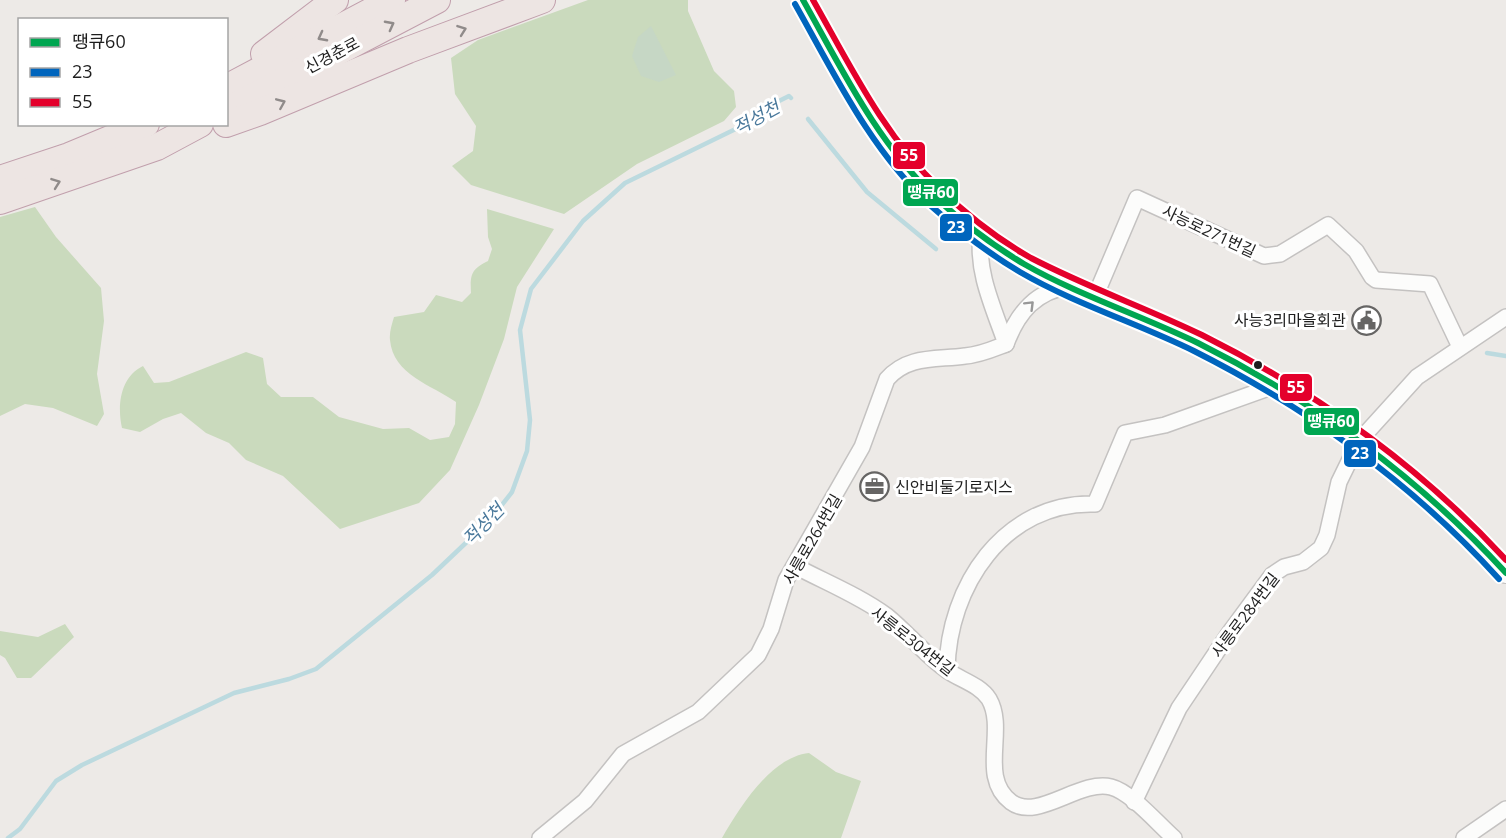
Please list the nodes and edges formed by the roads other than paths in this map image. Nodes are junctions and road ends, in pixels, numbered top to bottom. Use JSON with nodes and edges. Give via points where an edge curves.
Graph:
{"nodes":[{"id":1,"x":335,"y":0,"type":"edge"},
{"id":2,"x":392,"y":0,"type":"edge"},
{"id":3,"x":437,"y":0,"type":"edge"},
{"id":4,"x":542,"y":0,"type":"edge"},
{"id":5,"x":803,"y":0,"type":"edge"},
{"id":6,"x":228,"y":80,"type":"edge"},
{"id":7,"x":228,"y":87,"type":"edge"},
{"id":8,"x":228,"y":110,"type":"edge"},
{"id":9,"x":228,"y":123,"type":"edge"},
{"id":10,"x":141,"y":126,"type":"edge"},
{"id":11,"x":196,"y":126,"type":"edge"},
{"id":12,"x":219,"y":126,"type":"edge"},
{"id":13,"x":157,"y":147,"type":"junction"},
{"id":14,"x":0,"y":179,"type":"edge"},
{"id":15,"x":0,"y":201,"type":"edge"},
{"id":16,"x":981,"y":235,"type":"junction"},
{"id":17,"x":1070,"y":286,"type":"junction"},
{"id":18,"x":1095,"y":297,"type":"junction"},
{"id":19,"x":1506,"y":317,"type":"edge"},
{"id":20,"x":1006,"y":344,"type":"junction"},
{"id":21,"x":1460,"y":347,"type":"junction"},
{"id":22,"x":1274,"y":386,"type":"junction"},
{"id":23,"x":1359,"y":441,"type":"junction"},
{"id":24,"x":795,"y":566,"type":"junction"},
{"id":25,"x":1506,"y":573,"type":"edge"},
{"id":26,"x":947,"y":670,"type":"junction"},
{"id":27,"x":1134,"y":802,"type":"junction"},
{"id":28,"x":1506,"y":809,"type":"edge"},
{"id":29,"x":540,"y":838,"type":"edge"},
{"id":30,"x":1174,"y":838,"type":"edge"},
{"id":31,"x":1464,"y":838,"type":"edge"}],
"edges":[{"from":1,"to":6,"type":"highway"},
{"from":2,"to":7,"type":"highway","name":"신경춘로","one_way":true},
{"from":8,"to":3,"type":"highway","name":"신경춘로","one_way":true},
{"from":9,"to":4,"type":"highway","one_way":true},
{"from":5,"to":16,"type":"street","via":[[889,146],[940,201]]},
{"from":10,"to":14,"type":"highway"},
{"from":11,"to":13,"type":"highway"},
{"from":12,"to":13,"type":"highway"},
{"from":15,"to":13,"type":"highway","one_way":true},
{"from":16,"to":17,"type":"street","via":[[1026,265]]},
{"from":16,"to":20,"type":"street","via":[[982,269]]},
{"from":17,"to":18,"type":"street"},
{"from":20,"to":17,"type":"street","one_way":true,"via":[[1030,303],[1052,288]]},
{"from":18,"to":21,"type":"street","name":"사능로271번길","via":[[1137,198],[1264,256],[1280,254],[1328,225],[1356,251],[1376,280],[1430,284]]},
{"from":18,"to":22,"type":"street","via":[[1220,355]]},
{"from":19,"to":21,"type":"street","name":"사릉로284번길"},
{"from":20,"to":24,"type":"street","name":"사릉로264번길","via":[[967,356],[919,360],[896,369],[887,379],[851,471]]},
{"from":21,"to":23,"type":"street","name":"사릉로284번길","via":[[1417,377]]},
{"from":22,"to":23,"type":"street"},
{"from":22,"to":26,"type":"street","via":[[1165,425],[1125,433],[1095,504],[1063,505],[1046,512],[990,548],[954,615]]},
{"from":23,"to":25,"type":"street","via":[[1415,484],[1477,540]]},
{"from":23,"to":27,"type":"street","name":"사릉로284번길","via":[[1339,482],[1321,548],[1308,559],[1272,575],[1236,622],[1179,708]]},
{"from":24,"to":26,"type":"street","name":"사릉로304번길","via":[[886,616]]},
{"from":24,"to":29,"type":"street","name":"사릉로264번길","via":[[758,655],[698,712],[623,754],[585,801]]},
{"from":26,"to":27,"type":"street","name":"사릉로304번길","via":[[987,696],[992,707],[997,784],[1012,803],[1022,808],[1034,807],[1103,785],[1121,791]]},
{"from":27,"to":30,"type":"street","name":"사릉로304번길"},
{"from":28,"to":31,"type":"street"}]}
